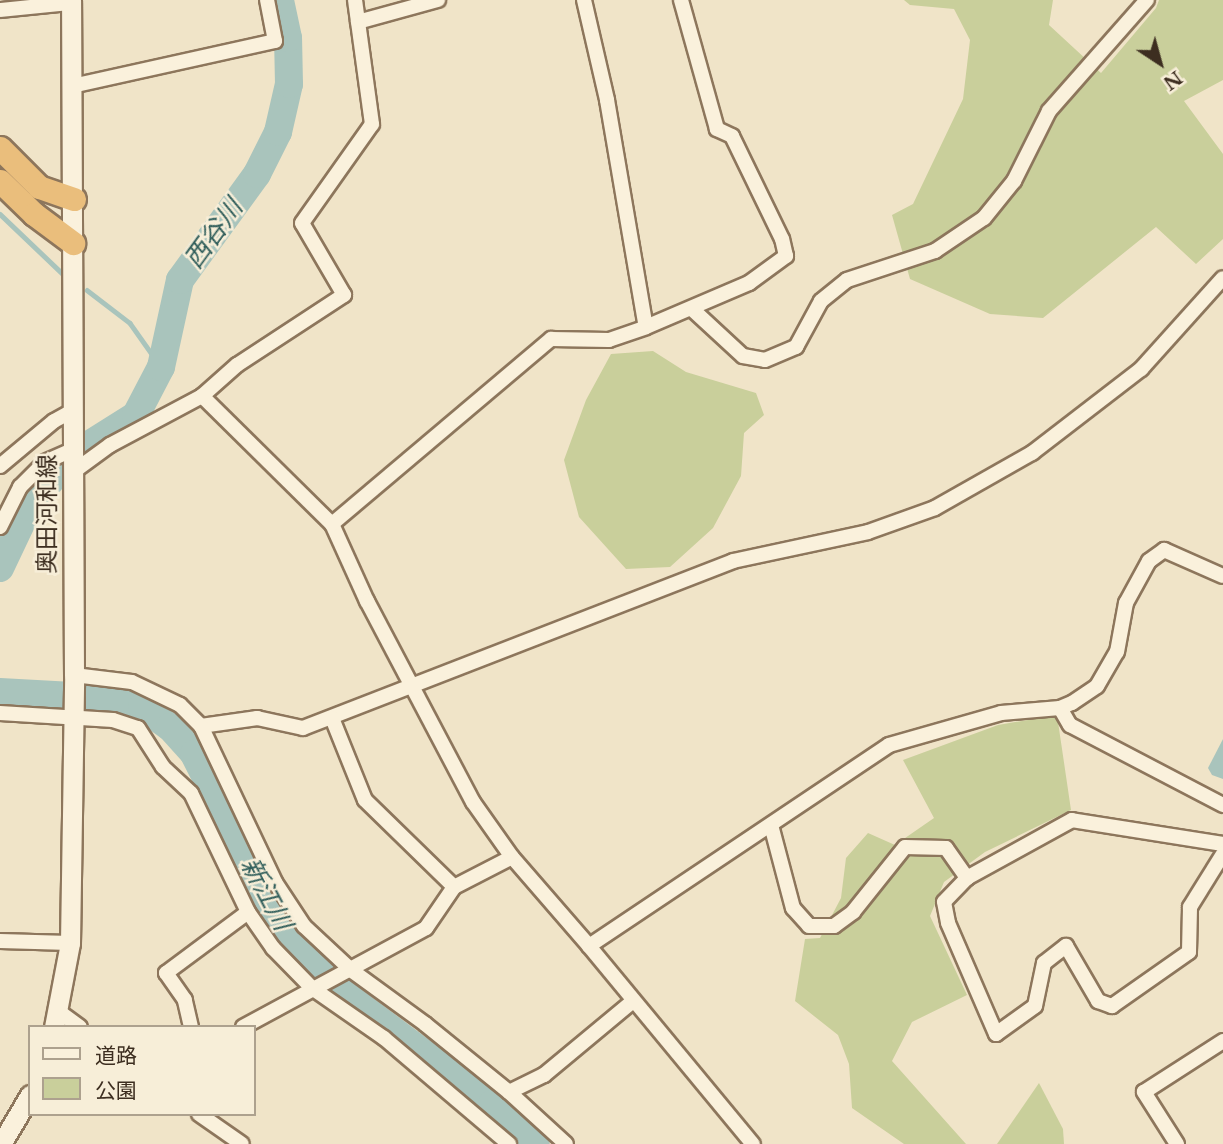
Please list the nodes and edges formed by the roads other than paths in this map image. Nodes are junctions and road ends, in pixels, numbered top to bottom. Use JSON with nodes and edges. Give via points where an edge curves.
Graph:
{"nodes":[{"id":1,"x":267,"y":0,"type":"edge"},
{"id":2,"x":355,"y":0,"type":"edge"},
{"id":3,"x":438,"y":0,"type":"edge"},
{"id":4,"x":584,"y":0,"type":"edge"},
{"id":5,"x":681,"y":0,"type":"edge"},
{"id":6,"x":1147,"y":0,"type":"edge"},
{"id":7,"x":71,"y":1,"type":"edge"},
{"id":8,"x":1,"y":8,"type":"edge"},
{"id":9,"x":358,"y":22,"type":"junction"},
{"id":10,"x":72,"y":86,"type":"junction"},
{"id":11,"x":0,"y":148,"type":"edge"},
{"id":12,"x":0,"y":181,"type":"edge"},
{"id":13,"x":74,"y":199,"type":"junction"},
{"id":14,"x":73,"y":243,"type":"junction"},
{"id":15,"x":1223,"y":278,"type":"edge"},
{"id":16,"x":692,"y":309,"type":"junction"},
{"id":17,"x":646,"y":327,"type":"junction"},
{"id":18,"x":202,"y":396,"type":"junction"},
{"id":19,"x":71,"y":412,"type":"junction"},
{"id":20,"x":71,"y":442,"type":"junction"},
{"id":21,"x":0,"y":466,"type":"edge"},
{"id":22,"x":73,"y":472,"type":"junction"},
{"id":23,"x":332,"y":524,"type":"junction"},
{"id":24,"x":0,"y":527,"type":"edge"},
{"id":25,"x":1223,"y":576,"type":"edge"},
{"id":26,"x":74,"y":675,"type":"junction"},
{"id":27,"x":413,"y":688,"type":"junction"},
{"id":28,"x":1060,"y":708,"type":"junction"},
{"id":29,"x":0,"y":713,"type":"edge"},
{"id":30,"x":332,"y":718,"type":"junction"},
{"id":31,"x":73,"y":719,"type":"junction"},
{"id":32,"x":201,"y":726,"type":"junction"},
{"id":33,"x":1223,"y":805,"type":"edge"},
{"id":34,"x":771,"y":825,"type":"junction"},
{"id":35,"x":1223,"y":844,"type":"edge"},
{"id":36,"x":1223,"y":853,"type":"edge"},
{"id":37,"x":512,"y":857,"type":"junction"},
{"id":38,"x":967,"y":878,"type":"junction"},
{"id":39,"x":454,"y":887,"type":"junction"},
{"id":40,"x":248,"y":912,"type":"junction"},
{"id":41,"x":0,"y":941,"type":"edge"},
{"id":42,"x":71,"y":943,"type":"junction"},
{"id":43,"x":589,"y":946,"type":"junction"},
{"id":44,"x":347,"y":972,"type":"junction"},
{"id":45,"x":312,"y":988,"type":"junction"},
{"id":46,"x":632,"y":1002,"type":"junction"},
{"id":47,"x":56,"y":1019,"type":"edge"},
{"id":48,"x":74,"y":1025,"type":"edge"},
{"id":49,"x":191,"y":1025,"type":"edge"},
{"id":50,"x":247,"y":1025,"type":"edge"},
{"id":51,"x":1223,"y":1041,"type":"edge"},
{"id":52,"x":509,"y":1092,"type":"junction"},
{"id":53,"x":28,"y":1098,"type":"edge"},
{"id":54,"x":202,"y":1116,"type":"edge"},
{"id":55,"x":1,"y":1144,"type":"edge"},
{"id":56,"x":242,"y":1144,"type":"edge"},
{"id":57,"x":509,"y":1144,"type":"edge"},
{"id":58,"x":566,"y":1144,"type":"edge"},
{"id":59,"x":753,"y":1144,"type":"edge"},
{"id":60,"x":1177,"y":1144,"type":"edge"}],
"edges":[{"from":1,"to":10,"type":"street","via":[[275,41]]},
{"from":2,"to":9,"type":"street"},
{"from":3,"to":9,"type":"street"},
{"from":4,"to":17,"type":"street","via":[[607,100]]},
{"from":5,"to":16,"type":"street","via":[[717,128],[732,136],[786,256],[748,284]]},
{"from":6,"to":16,"type":"street","via":[[1049,111],[1014,181],[984,218],[935,251],[847,280],[821,301],[796,347],[765,359],[743,356]]},
{"from":7,"to":8,"type":"street"},
{"from":7,"to":10,"type":"main road","name":"奥田河和線"},
{"from":9,"to":18,"type":"street","via":[[372,124],[302,223],[344,295],[237,365]]},
{"from":10,"to":13,"type":"main road","name":"奥田河和線"},
{"from":11,"to":13,"type":"highway","via":[[39,187]]},
{"from":12,"to":14,"type":"highway"},
{"from":13,"to":14,"type":"main road","name":"奥田河和線"},
{"from":14,"to":19,"type":"main road","name":"奥田河和線"},
{"from":15,"to":27,"type":"street","via":[[1141,369],[1032,453],[935,508],[868,532],[733,561]]},
{"from":16,"to":17,"type":"street"},
{"from":17,"to":23,"type":"street","via":[[608,340],[551,339]]},
{"from":18,"to":22,"type":"street","via":[[110,445]]},
{"from":18,"to":23,"type":"street"},
{"from":19,"to":20,"type":"main road","name":"奥田河和線"},
{"from":19,"to":21,"type":"street"},
{"from":20,"to":22,"type":"main road","name":"奥田河和線"},
{"from":20,"to":24,"type":"street","via":[[20,487]]},
{"from":22,"to":26,"type":"main road","name":"奥田河和線"},
{"from":23,"to":27,"type":"street"},
{"from":25,"to":28,"type":"street","via":[[1164,550],[1149,562],[1126,603],[1117,652],[1097,686]]},
{"from":26,"to":31,"type":"main road","name":"奥田河和線"},
{"from":26,"to":32,"type":"street","via":[[132,682],[180,705]]},
{"from":27,"to":30,"type":"street"},
{"from":27,"to":37,"type":"street","via":[[472,802]]},
{"from":28,"to":33,"type":"street","via":[[1070,725]]},
{"from":28,"to":34,"type":"street","via":[[1001,713],[889,745]]},
{"from":29,"to":31,"type":"street"},
{"from":30,"to":32,"type":"street","via":[[303,728],[257,718]]},
{"from":30,"to":39,"type":"street","via":[[365,800]]},
{"from":31,"to":40,"type":"street","via":[[113,720],[138,728],[163,767],[191,793]]},
{"from":31,"to":42,"type":"main road","name":"奥田河和線"},
{"from":32,"to":44,"type":"street","via":[[275,882],[304,926]]},
{"from":34,"to":38,"type":"street","via":[[793,908],[809,926],[834,926],[853,912],[905,847],[946,848]]},
{"from":34,"to":43,"type":"street"},
{"from":35,"to":38,"type":"street","via":[[1072,820]]},
{"from":36,"to":38,"type":"street","via":[[1190,907],[1189,952],[1112,1006],[1098,1001],[1066,946],[1044,963],[1035,1006],[996,1034],[948,923],[944,902]]},
{"from":37,"to":39,"type":"street"},
{"from":37,"to":43,"type":"street"},
{"from":39,"to":44,"type":"street","via":[[426,928]]},
{"from":40,"to":45,"type":"street","via":[[273,948]]},
{"from":40,"to":49,"type":"street","via":[[166,973],[185,1000]]},
{"from":41,"to":42,"type":"street"},
{"from":42,"to":47,"type":"main road","name":"奥田河和線"},
{"from":43,"to":46,"type":"street"},
{"from":44,"to":45,"type":"street"},
{"from":44,"to":52,"type":"street","via":[[425,1024]]},
{"from":45,"to":50,"type":"street"},
{"from":45,"to":57,"type":"street","via":[[384,1038]]},
{"from":46,"to":52,"type":"street","via":[[544,1075]]},
{"from":46,"to":59,"type":"street"},
{"from":47,"to":48,"type":"street"},
{"from":51,"to":60,"type":"street","via":[[1144,1092]]},
{"from":52,"to":58,"type":"street"},
{"from":53,"to":55,"type":"main road"},
{"from":54,"to":56,"type":"street"}]}
